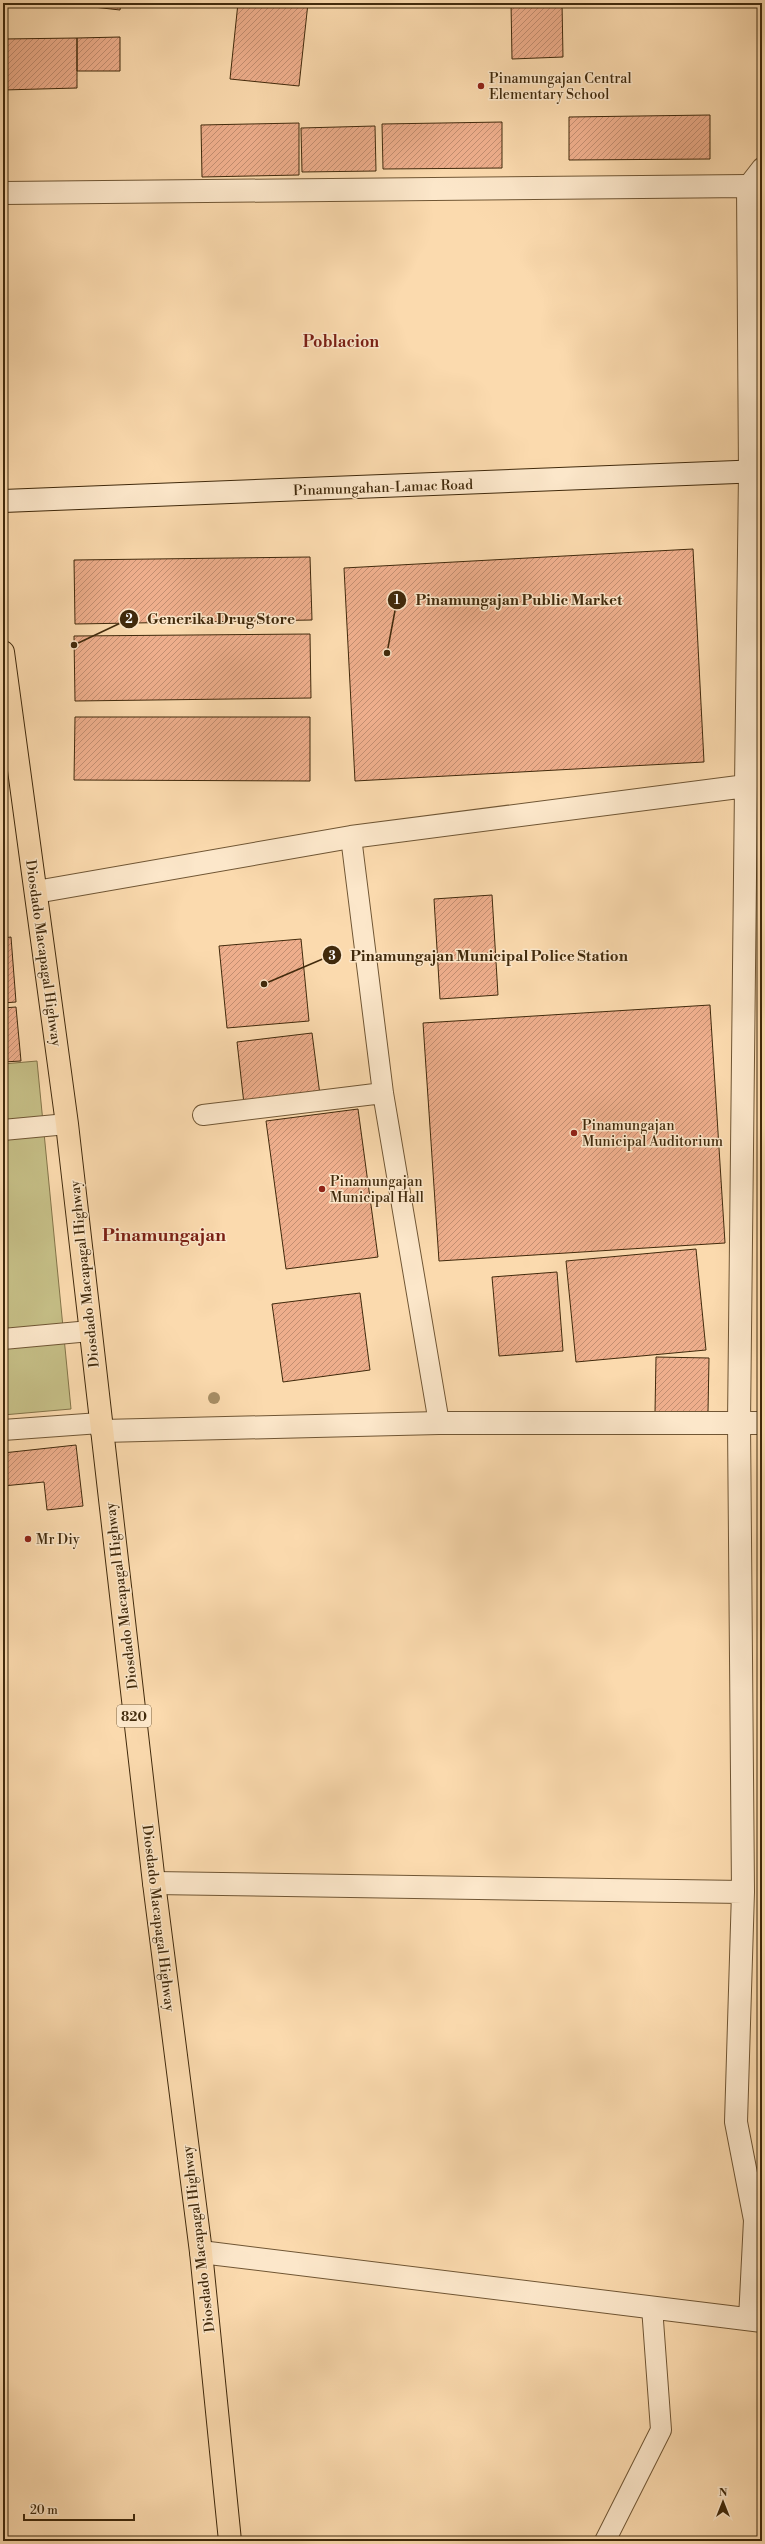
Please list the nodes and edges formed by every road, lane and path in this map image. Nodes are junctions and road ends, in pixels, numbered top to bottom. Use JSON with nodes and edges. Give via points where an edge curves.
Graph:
{"nodes":[{"id":1,"x":762,"y":168,"type":"edge"},
{"id":2,"x":748,"y":186,"type":"junction"},
{"id":3,"x":3,"y":193,"type":"edge"},
{"id":4,"x":756,"y":472,"type":"edge"},
{"id":5,"x":3,"y":501,"type":"edge"},
{"id":6,"x":3,"y":652,"type":"edge"},
{"id":7,"x":746,"y":786,"type":"junction"},
{"id":8,"x":351,"y":837,"type":"junction"},
{"id":9,"x":36,"y":892,"type":"junction"},
{"id":10,"x":383,"y":1093,"type":"junction"},
{"id":11,"x":203,"y":1115,"type":"dead end"},
{"id":12,"x":66,"y":1124,"type":"junction"},
{"id":13,"x":3,"y":1130,"type":"edge"},
{"id":14,"x":90,"y":1331,"type":"junction"},
{"id":15,"x":3,"y":1339,"type":"edge"},
{"id":16,"x":439,"y":1423,"type":"junction"},
{"id":17,"x":739,"y":1423,"type":"junction"},
{"id":18,"x":762,"y":1423,"type":"edge"},
{"id":19,"x":101,"y":1427,"type":"junction"},
{"id":20,"x":3,"y":1430,"type":"edge"},
{"id":21,"x":154,"y":1883,"type":"junction"},
{"id":22,"x":743,"y":1892,"type":"junction"},
{"id":23,"x":201,"y":2252,"type":"junction"},
{"id":24,"x":652,"y":2307,"type":"junction"},
{"id":25,"x":756,"y":2320,"type":"edge"},
{"id":26,"x":230,"y":2541,"type":"edge"},
{"id":27,"x":605,"y":2541,"type":"edge"}],
"edges":[{"from":1,"to":2,"type":"lane"},
{"from":2,"to":3,"type":"street"},
{"from":2,"to":4,"type":"street"},
{"from":4,"to":5,"type":"street","name":"Pinamungahan-Lamac Road"},
{"from":4,"to":7,"type":"street"},
{"from":6,"to":9,"type":"highway","name":"Diosdado Macapagal Highway","number":"820"},
{"from":7,"to":8,"type":"street"},
{"from":7,"to":17,"type":"street"},
{"from":8,"to":9,"type":"street"},
{"from":8,"to":10,"type":"lane"},
{"from":9,"to":12,"type":"highway","name":"Diosdado Macapagal Highway","number":"820"},
{"from":10,"to":11,"type":"lane"},
{"from":10,"to":16,"type":"lane"},
{"from":12,"to":13,"type":"lane"},
{"from":12,"to":14,"type":"highway","name":"Diosdado Macapagal Highway","number":"820"},
{"from":14,"to":15,"type":"lane"},
{"from":14,"to":19,"type":"highway","name":"Diosdado Macapagal Highway","number":"820"},
{"from":16,"to":17,"type":"street"},
{"from":16,"to":19,"type":"street"},
{"from":17,"to":18,"type":"street"},
{"from":17,"to":22,"type":"street"},
{"from":19,"to":20,"type":"lane"},
{"from":19,"to":21,"type":"highway","name":"Diosdado Macapagal Highway","number":"820"},
{"from":21,"to":22,"type":"street"},
{"from":21,"to":23,"type":"highway","name":"Diosdado Macapagal Highway","number":"820"},
{"from":22,"to":25,"type":"street","via":[[736,2122],[755,2220]]},
{"from":23,"to":24,"type":"street"},
{"from":23,"to":26,"type":"highway","name":"Diosdado Macapagal Highway","number":"820"},
{"from":24,"to":25,"type":"street"},
{"from":24,"to":27,"type":"lane","via":[[661,2430]]}]}
